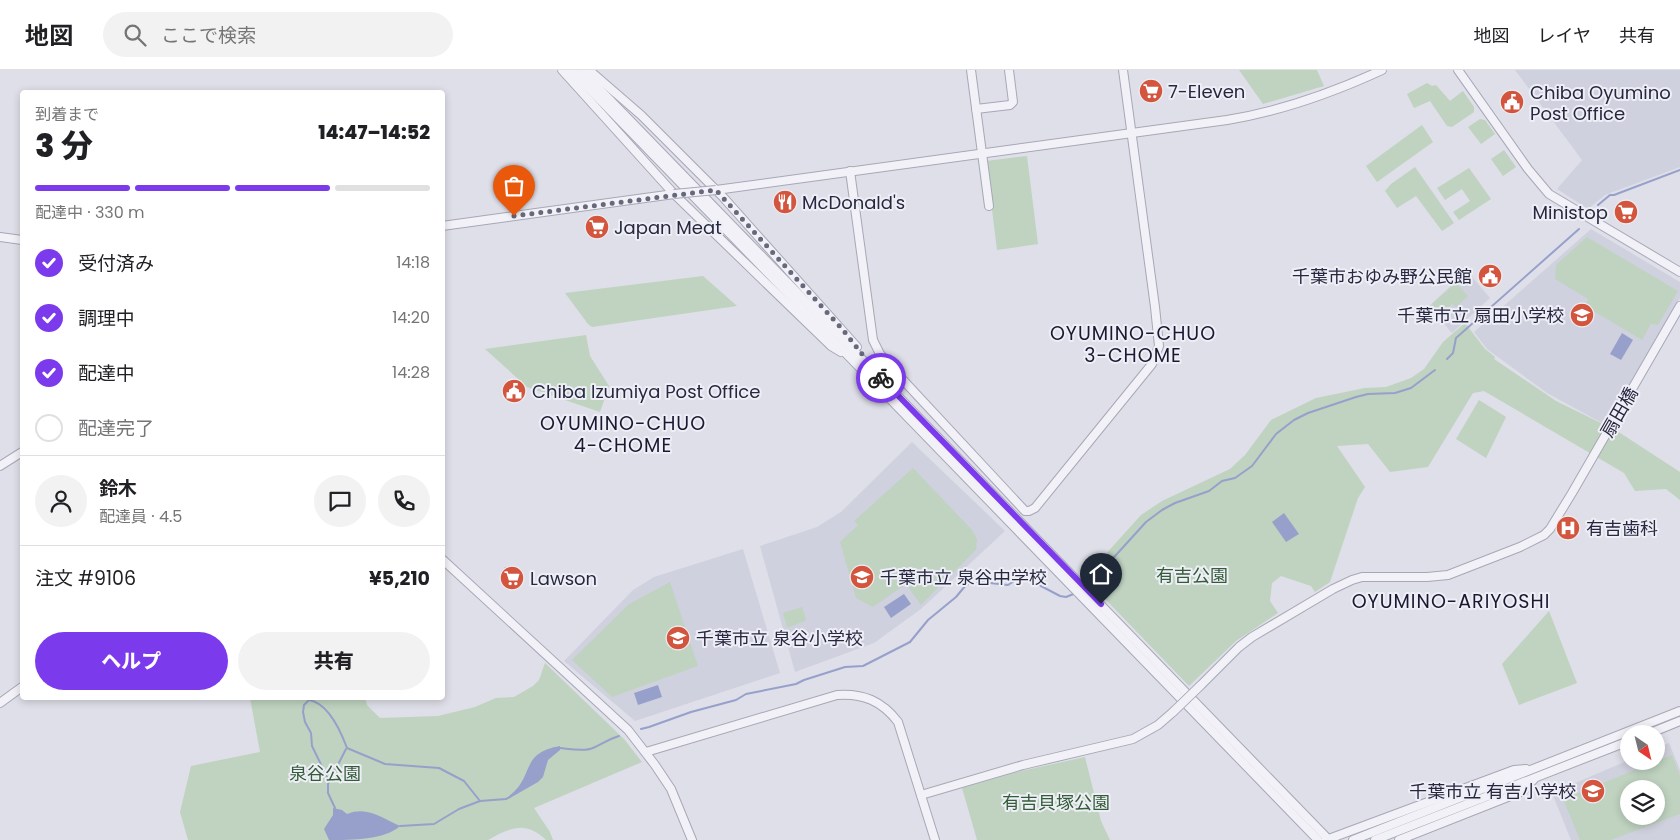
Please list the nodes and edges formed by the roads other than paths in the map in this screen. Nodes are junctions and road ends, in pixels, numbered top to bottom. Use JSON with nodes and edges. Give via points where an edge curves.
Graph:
{"nodes":[{"id":1,"x":562,"y":70,"type":"edge"},
{"id":2,"x":571,"y":70,"type":"edge"},
{"id":3,"x":581,"y":70,"type":"edge"},
{"id":4,"x":589,"y":70,"type":"edge"},
{"id":5,"x":971,"y":70,"type":"edge"},
{"id":6,"x":1008,"y":70,"type":"edge"},
{"id":7,"x":1123,"y":70,"type":"edge"},
{"id":8,"x":1382,"y":70,"type":"edge"},
{"id":9,"x":1458,"y":70,"type":"edge"},
{"id":10,"x":976,"y":109,"type":"junction"},
{"id":11,"x":1131,"y":133,"type":"junction"},
{"id":12,"x":982,"y":153,"type":"junction"},
{"id":13,"x":850,"y":171,"type":"junction"},
{"id":14,"x":716,"y":190,"type":"junction"},
{"id":15,"x":674,"y":194,"type":"junction"},
{"id":16,"x":989,"y":206,"type":"dead end"},
{"id":17,"x":445,"y":226,"type":"edge"},
{"id":18,"x":0,"y":237,"type":"edge"},
{"id":19,"x":20,"y":240,"type":"edge"},
{"id":20,"x":1680,"y":272,"type":"edge"},
{"id":21,"x":1680,"y":306,"type":"edge"},
{"id":22,"x":851,"y":358,"type":"junction"},
{"id":23,"x":876,"y":374,"type":"junction"},
{"id":24,"x":20,"y":453,"type":"edge"},
{"id":25,"x":0,"y":466,"type":"edge"},
{"id":26,"x":445,"y":562,"type":"edge"},
{"id":27,"x":1076,"y":584,"type":"junction"},
{"id":28,"x":1087,"y":596,"type":"junction"},
{"id":29,"x":20,"y":688,"type":"edge"},
{"id":30,"x":0,"y":703,"type":"edge"},
{"id":31,"x":1680,"y":712,"type":"edge"},
{"id":32,"x":1680,"y":721,"type":"edge"},
{"id":33,"x":1665,"y":727,"type":"edge"},
{"id":34,"x":1620,"y":745,"type":"edge"},
{"id":35,"x":646,"y":752,"type":"junction"},
{"id":36,"x":1531,"y":769,"type":"junction"},
{"id":37,"x":1536,"y":778,"type":"junction"},
{"id":38,"x":921,"y":795,"type":"junction"},
{"id":39,"x":692,"y":840,"type":"edge"},
{"id":40,"x":935,"y":840,"type":"edge"},
{"id":41,"x":1318,"y":840,"type":"edge"},
{"id":42,"x":1328,"y":840,"type":"edge"},
{"id":43,"x":1353,"y":840,"type":"edge"},
{"id":44,"x":1375,"y":840,"type":"edge"},
{"id":45,"x":1399,"y":840,"type":"edge"}],
"edges":[{"from":1,"to":15,"type":"street"},
{"from":2,"to":22,"type":"street"},
{"from":3,"to":23,"type":"street"},
{"from":4,"to":14,"type":"street","via":[[641,115]]},
{"from":5,"to":10,"type":"street"},
{"from":6,"to":10,"type":"street","via":[[1013,102]]},
{"from":7,"to":11,"type":"street"},
{"from":8,"to":11,"type":"street","via":[[1335,91],[1260,114]]},
{"from":9,"to":20,"type":"street","via":[[1549,194]]},
{"from":10,"to":12,"type":"street"},
{"from":11,"to":12,"type":"street"},
{"from":11,"to":13,"type":"street","via":[[1159,346],[1152,364],[1029,512],[880,354],[873,340]]},
{"from":12,"to":13,"type":"street"},
{"from":12,"to":16,"type":"street"},
{"from":13,"to":14,"type":"street"},
{"from":14,"to":15,"type":"street","bridge":true},
{"from":14,"to":23,"type":"street","via":[[843,330]]},
{"from":15,"to":17,"type":"street"},
{"from":15,"to":22,"type":"street","via":[[831,346]]},
{"from":18,"to":19,"type":"street"},
{"from":21,"to":38,"type":"street","name":"扇田橋","bridge":true,"via":[[1550,529],[1538,539],[1441,577],[1362,577],[1352,580],[1252,637],[1150,731],[1133,739],[1023,765]]},
{"from":22,"to":27,"type":"street"},
{"from":23,"to":27,"type":"street"},
{"from":24,"to":25,"type":"street"},
{"from":26,"to":35,"type":"street","via":[[628,730]]},
{"from":27,"to":28,"type":"street"},
{"from":28,"to":41,"type":"street"},
{"from":28,"to":42,"type":"street"},
{"from":29,"to":30,"type":"street"},
{"from":31,"to":36,"type":"street"},
{"from":32,"to":33,"type":"street"},
{"from":34,"to":37,"type":"street"},
{"from":35,"to":38,"type":"street","via":[[837,695],[859,695],[877,702],[898,722]]},
{"from":35,"to":39,"type":"street","via":[[671,789]]},
{"from":36,"to":42,"type":"street","via":[[1514,770]]},
{"from":36,"to":43,"type":"street"},
{"from":37,"to":44,"type":"street"},
{"from":37,"to":45,"type":"street","via":[[1523,791]]},
{"from":38,"to":40,"type":"street"}]}
